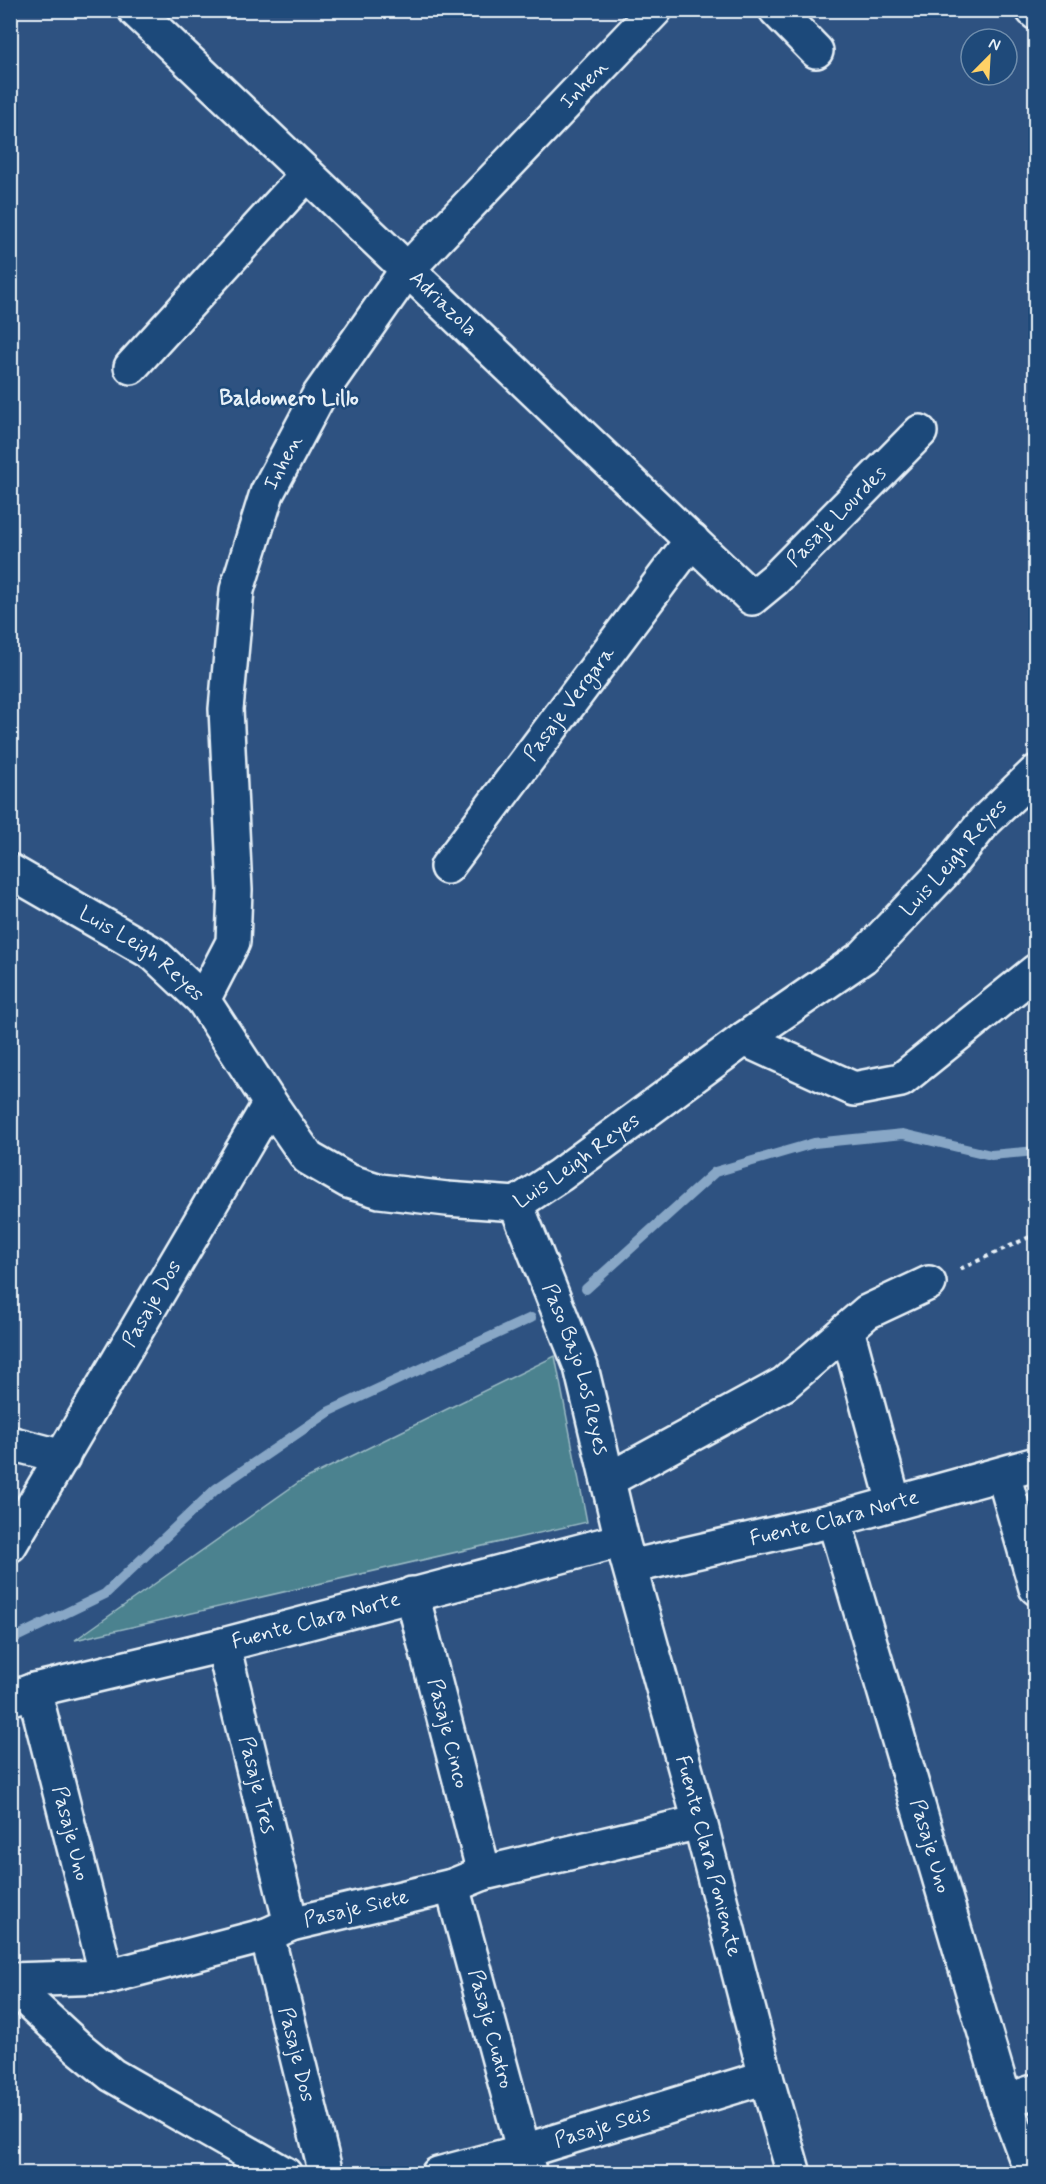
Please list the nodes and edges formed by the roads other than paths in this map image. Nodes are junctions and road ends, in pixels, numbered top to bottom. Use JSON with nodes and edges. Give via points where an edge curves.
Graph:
{"nodes":[{"id":1,"x":135,"y":10,"type":"edge"},
{"id":2,"x":655,"y":10,"type":"edge"},
{"id":3,"x":776,"y":10,"type":"edge"},
{"id":4,"x":816,"y":51,"type":"dead end"},
{"id":5,"x":307,"y":174,"type":"junction"},
{"id":6,"x":407,"y":270,"type":"junction"},
{"id":7,"x":131,"y":366,"type":"dead end"},
{"id":8,"x":920,"y":432,"type":"dead end"},
{"id":9,"x":692,"y":540,"type":"junction"},
{"id":10,"x":752,"y":598,"type":"joint"},
{"id":11,"x":1035,"y":772,"type":"edge"},
{"id":12,"x":447,"y":867,"type":"dead end"},
{"id":13,"x":10,"y":871,"type":"edge"},
{"id":14,"x":1035,"y":971,"type":"edge"},
{"id":15,"x":202,"y":1000,"type":"junction"},
{"id":16,"x":744,"y":1039,"type":"junction"},
{"id":17,"x":270,"y":1103,"type":"junction"},
{"id":18,"x":516,"y":1203,"type":"junction"},
{"id":19,"x":929,"y":1283,"type":"road end"},
{"id":20,"x":847,"y":1329,"type":"junction"},
{"id":21,"x":10,"y":1443,"type":"edge"},
{"id":22,"x":63,"y":1457,"type":"junction"},
{"id":23,"x":1035,"y":1464,"type":"edge"},
{"id":24,"x":1003,"y":1474,"type":"junction"},
{"id":25,"x":608,"y":1480,"type":"junction"},
{"id":26,"x":894,"y":1503,"type":"junction"},
{"id":27,"x":834,"y":1520,"type":"junction"},
{"id":28,"x":10,"y":1545,"type":"edge"},
{"id":29,"x":626,"y":1553,"type":"junction"},
{"id":30,"x":1035,"y":1588,"type":"edge"},
{"id":31,"x":412,"y":1594,"type":"junction"},
{"id":32,"x":223,"y":1645,"type":"junction"},
{"id":33,"x":22,"y":1695,"type":"edge"},
{"id":34,"x":700,"y":1822,"type":"junction"},
{"id":35,"x":484,"y":1873,"type":"junction"},
{"id":36,"x":452,"y":1887,"type":"junction"},
{"id":37,"x":279,"y":1929,"type":"junction"},
{"id":38,"x":107,"y":1977,"type":"junction"},
{"id":39,"x":10,"y":1982,"type":"edge"},
{"id":40,"x":766,"y":2077,"type":"junction"},
{"id":41,"x":1035,"y":2091,"type":"edge"},
{"id":42,"x":1005,"y":2101,"type":"junction"},
{"id":43,"x":526,"y":2162,"type":"edge"},
{"id":44,"x":285,"y":2174,"type":"edge"},
{"id":45,"x":326,"y":2174,"type":"edge"},
{"id":46,"x":438,"y":2174,"type":"edge"},
{"id":47,"x":794,"y":2174,"type":"edge"},
{"id":48,"x":1032,"y":2174,"type":"edge"}],
"edges":[{"from":1,"to":5,"type":"street","name":"Adriazola"},
{"from":2,"to":6,"type":"street","name":"Inhen"},
{"from":3,"to":4,"type":"street"},
{"from":5,"to":6,"type":"street","name":"Adriazola"},
{"from":5,"to":7,"type":"street"},
{"from":6,"to":9,"type":"street","name":"Adriazola"},
{"from":6,"to":15,"type":"street","name":"Inhen","via":[[318,397],[287,454],[267,493],[237,590],[226,709],[235,890],[233,942]]},
{"from":8,"to":10,"type":"street","name":"Pasaje Lourdes"},
{"from":9,"to":10,"type":"street","name":"Adriazola"},
{"from":9,"to":12,"type":"street","name":"Pasaje Vergara"},
{"from":11,"to":16,"type":"street","name":"Luis Leigh Reyes","via":[[984,822],[942,874],[863,957]]},
{"from":13,"to":15,"type":"street","name":"Luis Leigh Reyes","via":[[154,954]]},
{"from":14,"to":16,"type":"street","via":[[901,1080],[854,1089]]},
{"from":15,"to":17,"type":"street","name":"Luis Leigh Reyes"},
{"from":16,"to":18,"type":"street","name":"Luis Leigh Reyes"},
{"from":17,"to":18,"type":"street","name":"Luis Leigh Reyes","via":[[309,1158],[348,1181],[391,1192]]},
{"from":17,"to":22,"type":"street","name":"Pasaje Dos"},
{"from":18,"to":25,"type":"street","name":"Paso Bajo Los Reyes","via":[[581,1366]]},
{"from":19,"to":20,"type":"street","via":[[867,1312]]},
{"from":20,"to":25,"type":"street","via":[[784,1384]]},
{"from":20,"to":26,"type":"street"},
{"from":21,"to":22,"type":"street"},
{"from":22,"to":28,"type":"street"},
{"from":23,"to":24,"type":"street","name":"Fuente Clara Norte"},
{"from":24,"to":26,"type":"street","name":"Fuente Clara Norte"},
{"from":24,"to":30,"type":"street"},
{"from":25,"to":29,"type":"street","name":"Paso Bajo Los Reyes"},
{"from":26,"to":27,"type":"street","name":"Fuente Clara Norte"},
{"from":27,"to":29,"type":"street","name":"Fuente Clara Norte"},
{"from":27,"to":42,"type":"street","name":"Pasaje Uno"},
{"from":29,"to":31,"type":"street","name":"Fuente Clara Norte"},
{"from":29,"to":34,"type":"street","name":"Fuente Clara Poniente"},
{"from":31,"to":32,"type":"street","name":"Fuente Clara Norte"},
{"from":31,"to":35,"type":"street","name":"Pasaje Cinco"},
{"from":32,"to":33,"type":"street","name":"Fuente Clara Norte"},
{"from":32,"to":37,"type":"street","name":"Pasaje Tres"},
{"from":33,"to":38,"type":"street","name":"Pasaje Uno"},
{"from":34,"to":35,"type":"street","name":"Pasaje Siete"},
{"from":34,"to":40,"type":"street","name":"Fuente Clara Poniente"},
{"from":35,"to":36,"type":"street","name":"Pasaje Siete"},
{"from":36,"to":37,"type":"street","name":"Pasaje Siete"},
{"from":36,"to":43,"type":"street","name":"Pasaje Cuatro"},
{"from":37,"to":38,"type":"street","name":"Pasaje Siete"},
{"from":37,"to":45,"type":"street","name":"Pasaje Dos"},
{"from":38,"to":39,"type":"street","name":"Pasaje Siete"},
{"from":39,"to":44,"type":"street","via":[[112,2075]]},
{"from":40,"to":43,"type":"street","name":"Pasaje Seis"},
{"from":40,"to":47,"type":"street","name":"Fuente Clara Poniente"},
{"from":41,"to":42,"type":"street"},
{"from":42,"to":48,"type":"street","name":"Pasaje Uno"},
{"from":43,"to":46,"type":"street","name":"Pasaje Seis"}]}
